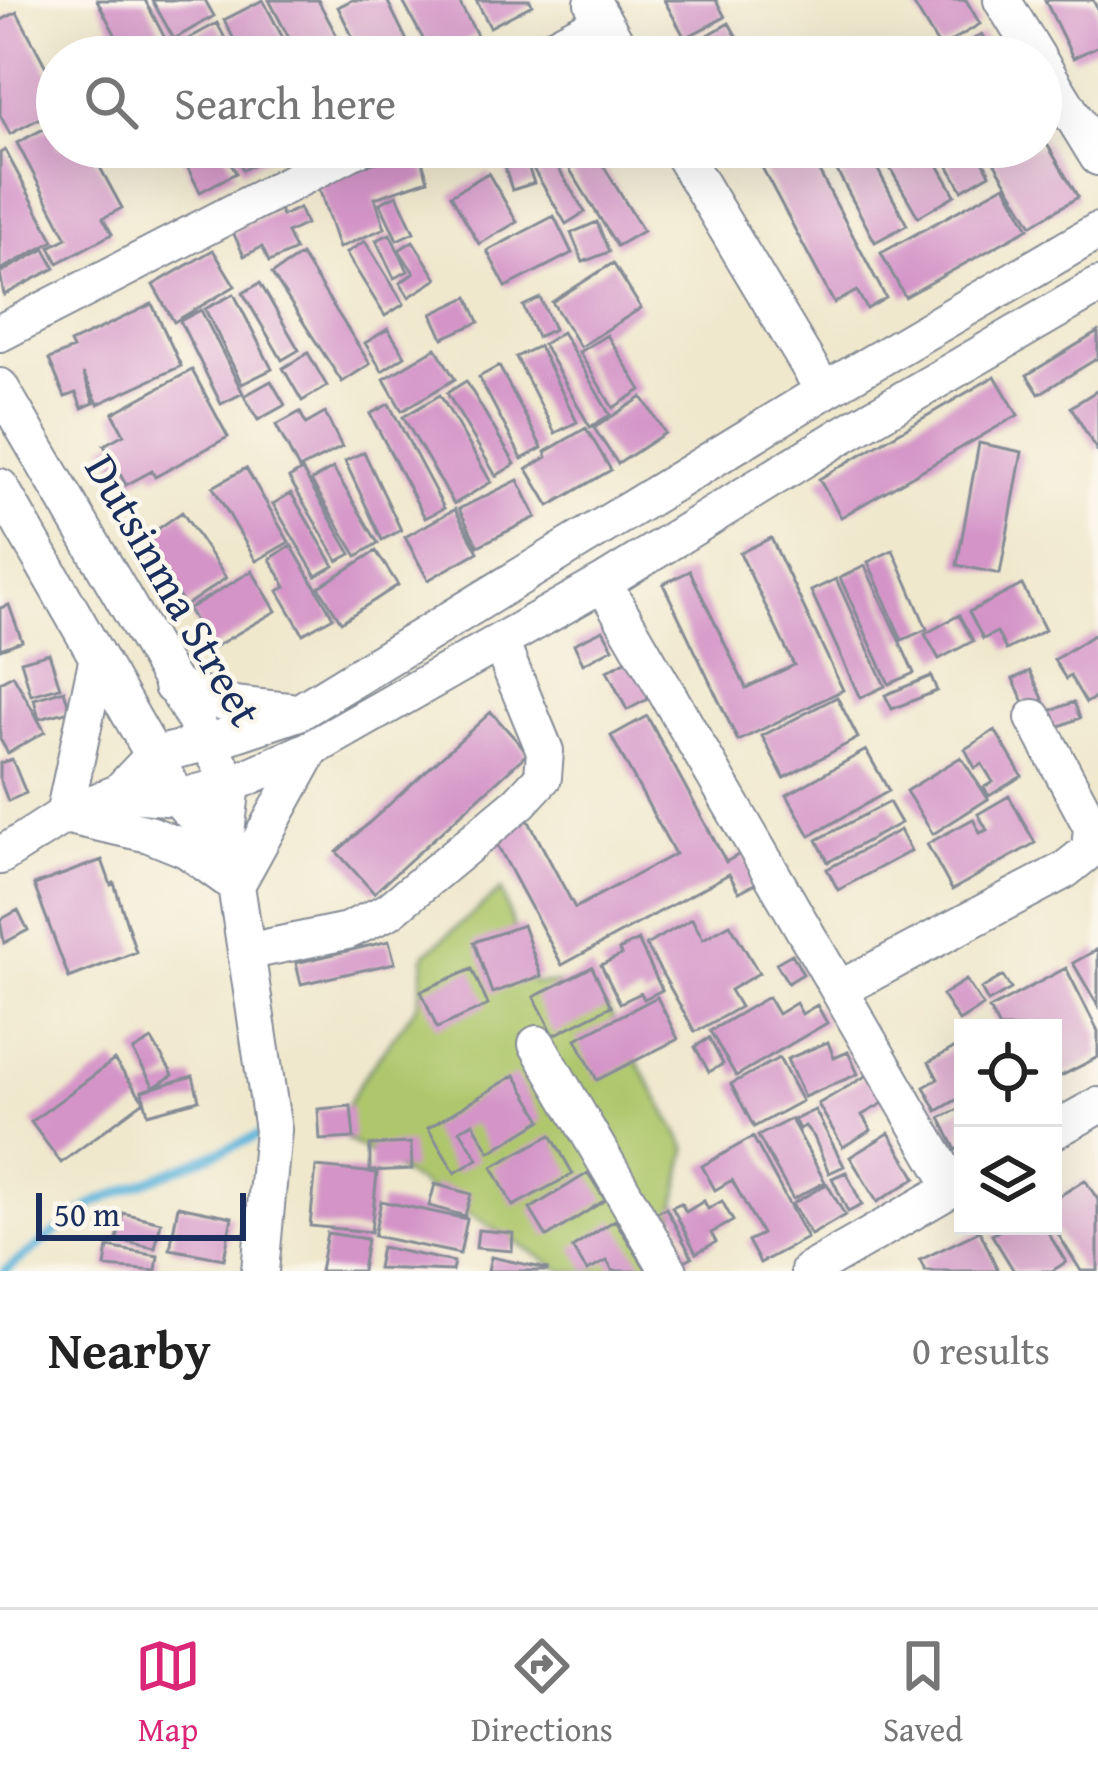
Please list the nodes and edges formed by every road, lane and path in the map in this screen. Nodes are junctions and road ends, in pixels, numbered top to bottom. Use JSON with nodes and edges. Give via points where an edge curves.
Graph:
{"nodes":[{"id":1,"x":1002,"y":0,"type":"edge"},
{"id":2,"x":597,"y":11,"type":"edge"},
{"id":3,"x":563,"y":36,"type":"edge"},
{"id":4,"x":1024,"y":36,"type":"edge"},
{"id":5,"x":1062,"y":98,"type":"edge"},
{"id":6,"x":1098,"y":157,"type":"edge"},
{"id":7,"x":320,"y":168,"type":"edge"},
{"id":8,"x":691,"y":168,"type":"edge"},
{"id":9,"x":1098,"y":231,"type":"edge"},
{"id":10,"x":1098,"y":286,"type":"edge"},
{"id":11,"x":0,"y":334,"type":"edge"},
{"id":12,"x":0,"y":387,"type":"edge"},
{"id":13,"x":824,"y":391,"type":"junction"},
{"id":14,"x":0,"y":487,"type":"edge"},
{"id":15,"x":603,"y":583,"type":"junction"},
{"id":16,"x":500,"y":642,"type":"junction"},
{"id":17,"x":97,"y":661,"type":"junction"},
{"id":18,"x":172,"y":686,"type":"junction"},
{"id":19,"x":298,"y":712,"type":"junction"},
{"id":20,"x":1034,"y":718,"type":"dead end"},
{"id":21,"x":208,"y":743,"type":"junction"},
{"id":22,"x":311,"y":749,"type":"junction"},
{"id":23,"x":154,"y":755,"type":"junction"},
{"id":24,"x":232,"y":784,"type":"junction"},
{"id":25,"x":118,"y":793,"type":"junction"},
{"id":26,"x":178,"y":798,"type":"junction"},
{"id":27,"x":64,"y":815,"type":"junction"},
{"id":28,"x":224,"y":849,"type":"junction"},
{"id":29,"x":0,"y":856,"type":"edge"},
{"id":30,"x":236,"y":885,"type":"junction"},
{"id":31,"x":246,"y":952,"type":"junction"},
{"id":32,"x":840,"y":988,"type":"junction"},
{"id":33,"x":537,"y":1044,"type":"dead end"},
{"id":34,"x":1098,"y":1106,"type":"edge"},
{"id":35,"x":1060,"y":1127,"type":"edge"},
{"id":36,"x":954,"y":1178,"type":"edge"},
{"id":37,"x":954,"y":1187,"type":"edge"},
{"id":38,"x":260,"y":1271,"type":"edge"},
{"id":39,"x":669,"y":1271,"type":"edge"},
{"id":40,"x":809,"y":1271,"type":"edge"}],
"edges":[{"from":1,"to":4,"type":"street"},
{"from":2,"to":3,"type":"street"},
{"from":5,"to":6,"type":"street"},
{"from":7,"to":11,"type":"street"},
{"from":8,"to":13,"type":"street"},
{"from":9,"to":13,"type":"street"},
{"from":10,"to":15,"type":"street"},
{"from":12,"to":18,"type":"street","name":"Dutsinma Street"},
{"from":13,"to":19,"type":"street"},
{"from":14,"to":17,"type":"street","name":"Dutsinma Street"},
{"from":15,"to":16,"type":"street"},
{"from":15,"to":32,"type":"street"},
{"from":16,"to":22,"type":"street"},
{"from":16,"to":31,"type":"street","via":[[545,751],[543,777],[389,911],[347,931]]},
{"from":17,"to":23,"type":"street","name":"Dutsinma Street"},
{"from":17,"to":27,"type":"street"},
{"from":18,"to":19,"type":"street","via":[[234,705]]},
{"from":18,"to":21,"type":"street","name":"Dutsinma Street"},
{"from":19,"to":21,"type":"street"},
{"from":20,"to":32,"type":"street","via":[[1092,826],[1090,850]]},
{"from":21,"to":23,"type":"street"},
{"from":21,"to":24,"type":"street","name":"Dutsinma Street"},
{"from":22,"to":24,"type":"street"},
{"from":22,"to":30,"type":"street"},
{"from":23,"to":25,"type":"street"},
{"from":23,"to":26,"type":"street","name":"Dutsinma Street"},
{"from":24,"to":26,"type":"street"},
{"from":24,"to":28,"type":"street","name":"Dutsinma Street"},
{"from":25,"to":26,"type":"street"},
{"from":25,"to":27,"type":"street"},
{"from":26,"to":28,"type":"street","name":"Dutsinma Street"},
{"from":27,"to":29,"type":"street"},
{"from":27,"to":30,"type":"street","via":[[186,849]]},
{"from":28,"to":30,"type":"street","name":"Dutsinma Street"},
{"from":30,"to":31,"type":"street","name":"Dutsinma Street"},
{"from":31,"to":38,"type":"street","name":"Dutsinma Street","via":[[273,1130]]},
{"from":32,"to":36,"type":"street"},
{"from":33,"to":39,"type":"street"},
{"from":34,"to":35,"type":"street"},
{"from":37,"to":40,"type":"street"}]}
